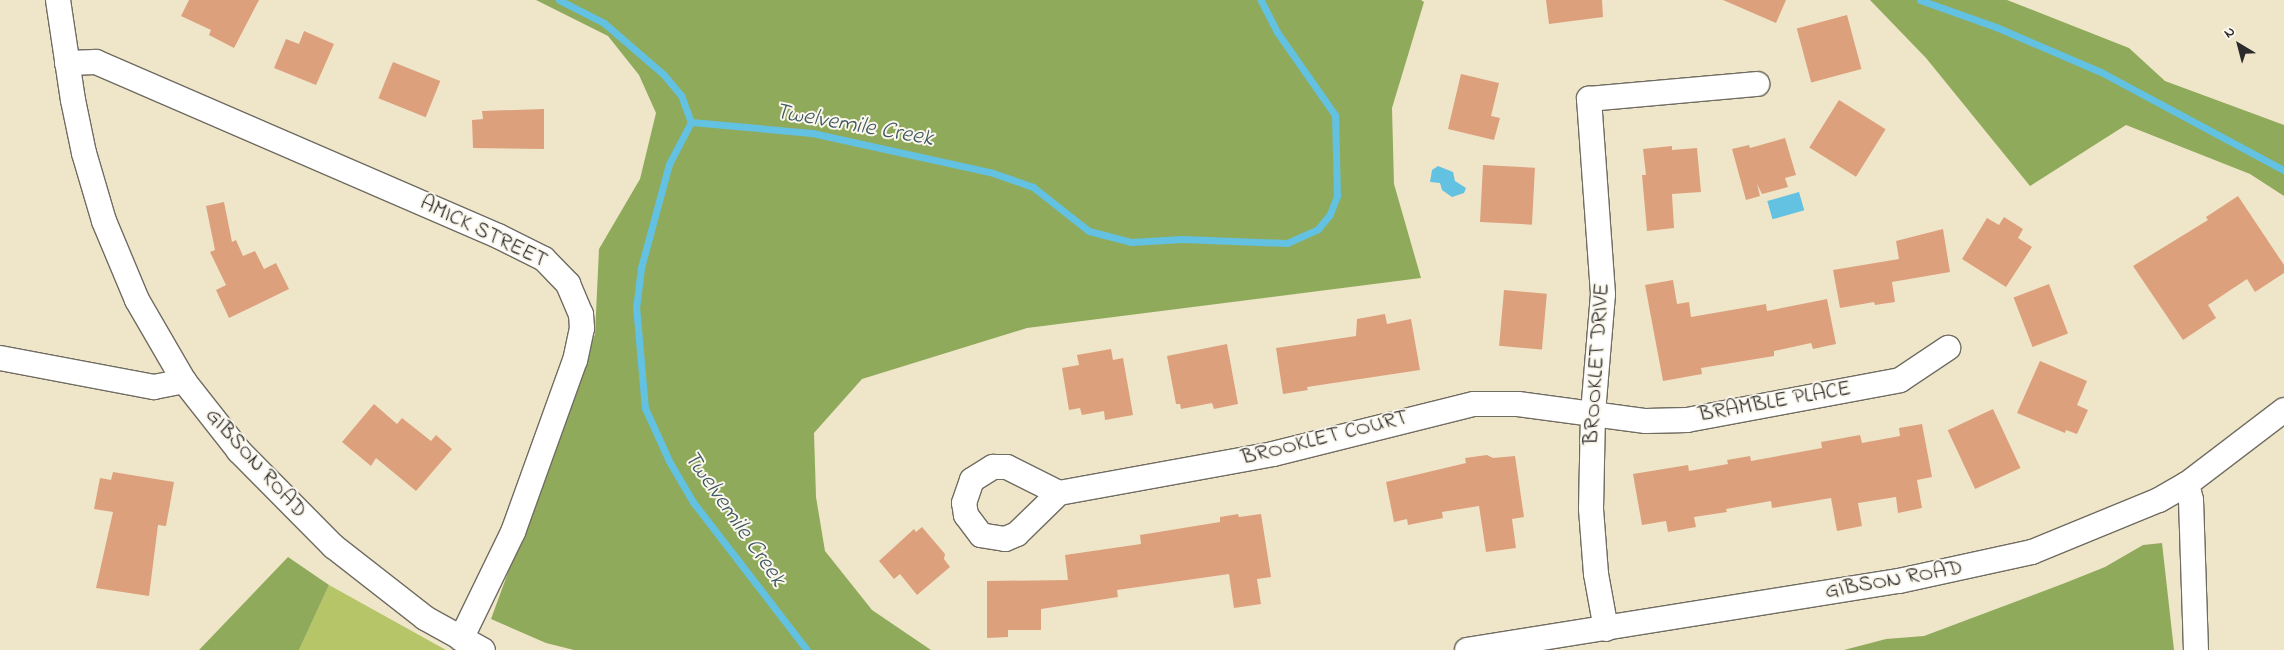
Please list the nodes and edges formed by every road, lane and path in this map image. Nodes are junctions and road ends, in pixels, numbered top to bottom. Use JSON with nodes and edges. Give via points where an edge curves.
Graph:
{"nodes":[{"id":1,"x":58,"y":0,"type":"edge"},
{"id":2,"x":67,"y":63,"type":"junction"},
{"id":3,"x":1757,"y":84,"type":"dead end"},
{"id":4,"x":1948,"y":348,"type":"dead end"},
{"id":5,"x":0,"y":358,"type":"edge"},
{"id":6,"x":184,"y":381,"type":"junction"},
{"id":7,"x":2284,"y":410,"type":"edge"},
{"id":8,"x":1593,"y":412,"type":"junction"},
{"id":9,"x":2187,"y":484,"type":"junction"},
{"id":10,"x":1059,"y":493,"type":"dead end"},
{"id":11,"x":1606,"y":629,"type":"junction"},
{"id":12,"x":461,"y":639,"type":"junction"},
{"id":13,"x":483,"y":650,"type":"edge"},
{"id":14,"x":1467,"y":650,"type":"edge"},
{"id":15,"x":2196,"y":650,"type":"edge"}],
"edges":[{"from":1,"to":2,"type":"street","name":"GIBSON ROAD"},
{"from":2,"to":6,"type":"street","name":"GIBSON ROAD","via":[[84,153],[104,221],[137,300]]},
{"from":2,"to":12,"type":"street","name":"AMICK STREET","via":[[96,62],[498,236],[544,259],[568,284],[581,314],[582,328],[575,360],[513,532]]},
{"from":3,"to":8,"type":"street","name":"BROOKLET DRIVE","via":[[1590,99],[1603,284]]},
{"from":4,"to":8,"type":"street","name":"BRAMBLE PLACE","via":[[1900,380],[1696,418],[1646,421]]},
{"from":5,"to":6,"type":"street","via":[[154,387]]},
{"from":6,"to":12,"type":"street","name":"GIBSON ROAD","via":[[238,451],[326,540],[397,598]]},
{"from":7,"to":9,"type":"street","name":"GIBSON ROAD"},
{"from":8,"to":10,"type":"street","name":"BROOKLET COURT","via":[[1518,404],[1474,404],[1273,454]]},
{"from":8,"to":11,"type":"street","name":"BROOKLET DRIVE","via":[[1591,509],[1596,574]]},
{"from":9,"to":11,"type":"street","name":"GIBSON ROAD","via":[[2159,500],[2072,538],[1993,562]]},
{"from":9,"to":15,"type":"street","via":[[2191,500]]},
{"from":11,"to":14,"type":"street","name":"GIBSON ROAD"},
{"from":12,"to":13,"type":"street","name":"GIBSON ROAD"}]}
